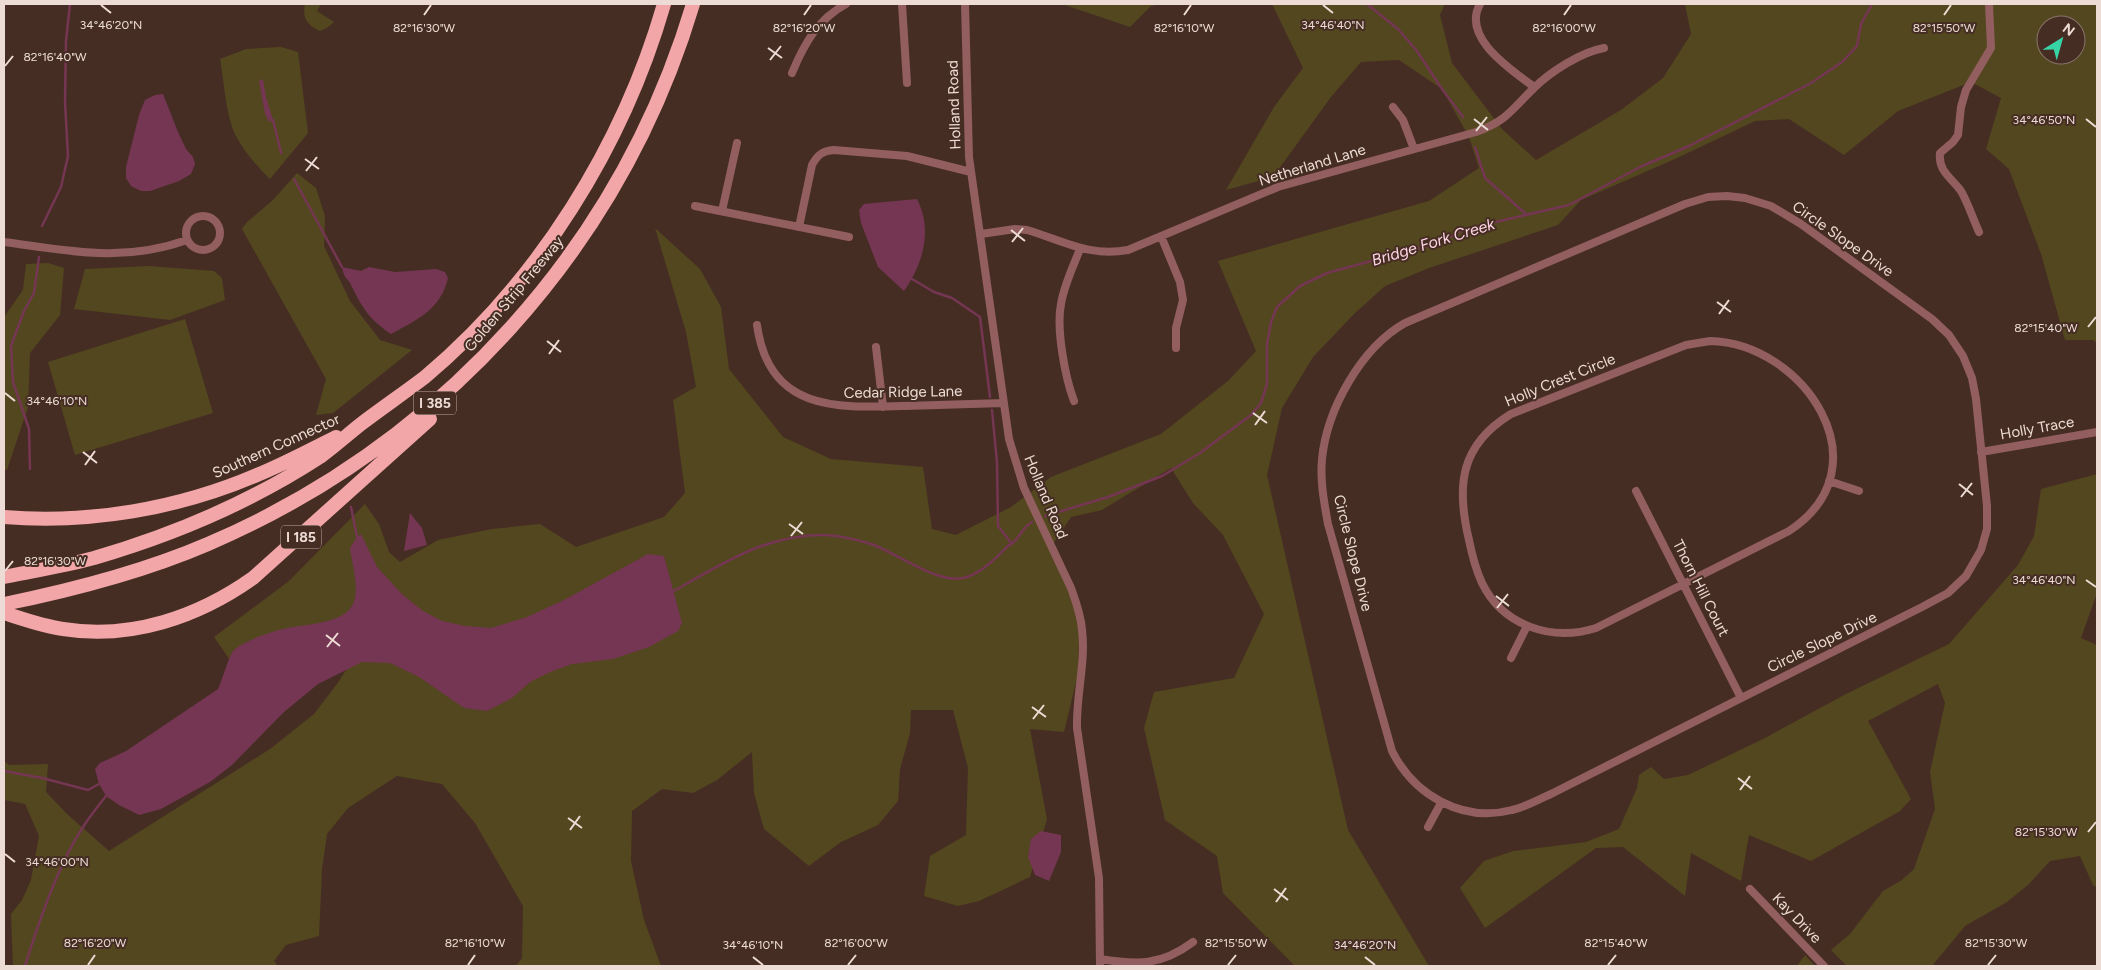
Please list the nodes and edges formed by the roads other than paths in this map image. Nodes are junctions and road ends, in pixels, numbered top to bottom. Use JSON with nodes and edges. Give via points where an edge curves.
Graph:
{"nodes":[{"id":1,"x":664,"y":4,"type":"edge"},
{"id":2,"x":692,"y":4,"type":"edge"},
{"id":3,"x":846,"y":4,"type":"edge"},
{"id":4,"x":902,"y":4,"type":"edge"},
{"id":5,"x":964,"y":4,"type":"edge"},
{"id":6,"x":1480,"y":4,"type":"edge"},
{"id":7,"x":1989,"y":4,"type":"edge"},
{"id":8,"x":1604,"y":48,"type":"dead end"},
{"id":9,"x":792,"y":73,"type":"dead end"},
{"id":10,"x":907,"y":83,"type":"dead end"},
{"id":11,"x":1534,"y":87,"type":"junction"},
{"id":12,"x":1393,"y":107,"type":"dead end"},
{"id":13,"x":737,"y":143,"type":"dead end"},
{"id":14,"x":1414,"y":149,"type":"junction"},
{"id":15,"x":972,"y":172,"type":"junction"},
{"id":16,"x":695,"y":206,"type":"dead end"},
{"id":17,"x":722,"y":212,"type":"junction"},
{"id":18,"x":799,"y":227,"type":"junction"},
{"id":19,"x":1979,"y":232,"type":"dead end"},
{"id":20,"x":981,"y":234,"type":"junction"},
{"id":21,"x":1161,"y":236,"type":"junction"},
{"id":22,"x":849,"y":237,"type":"dead end"},
{"id":23,"x":187,"y":240,"type":"junction"},
{"id":24,"x":4,"y":242,"type":"edge"},
{"id":25,"x":1080,"y":249,"type":"junction"},
{"id":26,"x":757,"y":324,"type":"dead end"},
{"id":27,"x":513,"y":326,"type":"junction"},
{"id":28,"x":876,"y":347,"type":"dead end"},
{"id":29,"x":1176,"y":348,"type":"dead end"},
{"id":30,"x":1074,"y":401,"type":"dead end"},
{"id":31,"x":1004,"y":403,"type":"junction"},
{"id":32,"x":883,"y":407,"type":"junction"},
{"id":33,"x":355,"y":429,"type":"junction"},
{"id":34,"x":2097,"y":432,"type":"edge"},
{"id":35,"x":1981,"y":452,"type":"junction"},
{"id":36,"x":1829,"y":481,"type":"junction"},
{"id":37,"x":1636,"y":491,"type":"dead end"},
{"id":38,"x":1859,"y":491,"type":"dead end"},
{"id":39,"x":4,"y":517,"type":"edge"},
{"id":40,"x":4,"y":577,"type":"edge"},
{"id":41,"x":1684,"y":584,"type":"junction"},
{"id":42,"x":4,"y":604,"type":"edge"},
{"id":43,"x":4,"y":613,"type":"edge"},
{"id":44,"x":1527,"y":626,"type":"junction"},
{"id":45,"x":1511,"y":658,"type":"dead end"},
{"id":46,"x":1742,"y":698,"type":"junction"},
{"id":47,"x":1441,"y":803,"type":"junction"},
{"id":48,"x":1428,"y":827,"type":"dead end"},
{"id":49,"x":1750,"y":889,"type":"dead end"},
{"id":50,"x":1193,"y":942,"type":"dead end"},
{"id":51,"x":1100,"y":962,"type":"edge"},
{"id":52,"x":1824,"y":966,"type":"edge"}],
"edges":[{"from":1,"to":33,"type":"highway","name":"Golden Strip Freeway","number":"I 385","via":[[616,129],[549,242],[482,322],[425,376]]},
{"from":2,"to":27,"type":"highway","name":"Golden Strip Freeway","number":"I 385","via":[[661,93],[628,162],[573,251]]},
{"from":3,"to":9,"type":"street","via":[[815,28]]},
{"from":4,"to":10,"type":"street"},
{"from":5,"to":15,"type":"street","name":"Holland Road"},
{"from":6,"to":11,"type":"street","via":[[1476,22],[1482,41]]},
{"from":7,"to":19,"type":"street","via":[[1992,48],[1966,90],[1958,135],[1940,153],[1943,170],[1960,191]]},
{"from":8,"to":11,"type":"street","name":"Netherland Lane","via":[[1583,55]]},
{"from":11,"to":14,"type":"street","name":"Netherland Lane","via":[[1508,116],[1493,126]]},
{"from":12,"to":14,"type":"street","via":[[1404,120]]},
{"from":13,"to":17,"type":"street"},
{"from":14,"to":21,"type":"street","name":"Netherland Lane","via":[[1278,187]]},
{"from":15,"to":18,"type":"street","via":[[907,156],[826,151],[817,156],[812,165]]},
{"from":15,"to":20,"type":"street","name":"Holland Road"},
{"from":16,"to":17,"type":"street"},
{"from":17,"to":18,"type":"street"},
{"from":18,"to":22,"type":"street"},
{"from":20,"to":25,"type":"street","name":"Netherland Lane","via":[[1026,230]]},
{"from":20,"to":31,"type":"street","name":"Holland Road"},
{"from":21,"to":25,"type":"street","name":"Netherland Lane","via":[[1128,250],[1111,253]]},
{"from":21,"to":29,"type":"street","via":[[1180,282],[1183,300],[1176,328]]},
{"from":23,"to":23,"type":"street","via":[[199,250],[213,248],[220,237],[219,225],[211,217],[199,216],[189,222]]},
{"from":23,"to":24,"type":"street","via":[[123,254],[73,253]]},
{"from":25,"to":30,"type":"street","via":[[1059,316],[1068,386]]},
{"from":26,"to":32,"type":"street","name":"Cedar Ridge Lane","via":[[769,363],[796,392],[832,406]]},
{"from":27,"to":42,"type":"highway","name":"Golden Strip Freeway","number":"I 385","via":[[413,422],[348,470],[300,499],[249,526],[159,563]]},
{"from":27,"to":43,"type":"highway","number":"I 185","via":[[484,366],[445,404],[279,556],[229,595],[182,617],[124,630],[75,630]]},
{"from":28,"to":32,"type":"street"},
{"from":31,"to":32,"type":"street","name":"Cedar Ridge Lane"},
{"from":31,"to":51,"type":"street","name":"Holland Road","via":[[1009,439],[1020,477],[1071,588],[1082,628],[1077,728],[1099,878]]},
{"from":33,"to":39,"type":"highway","name":"Southern Connector","via":[[258,475],[160,506],[111,515]]},
{"from":33,"to":40,"type":"highway","name":"Golden Strip Freeway","number":"I 385","via":[[302,468],[221,511],[177,530],[92,558]]},
{"from":34,"to":35,"type":"street","name":"Holly Trace"},
{"from":35,"to":46,"type":"street","name":"Circle Slope Drive","via":[[1987,529],[1978,557],[1966,576],[1948,593]]},
{"from":35,"to":47,"type":"street","name":"Circle Slope Drive","via":[[1972,378],[1963,356],[1949,336],[1932,319],[1801,224],[1771,206],[1745,198],[1708,197],[1685,204],[1394,329],[1367,355],[1336,408],[1323,452],[1323,498],[1390,746],[1411,780]]},
{"from":36,"to":38,"type":"street"},
{"from":36,"to":41,"type":"street","name":"Holly Crest Circle","via":[[1816,506],[1797,526]]},
{"from":36,"to":44,"type":"street","name":"Holly Crest Circle","via":[[1832,445],[1828,424],[1818,405],[1778,366],[1737,344],[1710,341],[1686,345],[1511,414],[1489,430],[1472,451],[1463,476],[1462,502],[1471,551],[1483,585],[1492,599]]},
{"from":37,"to":41,"type":"street","name":"Thorn Hill Court"},
{"from":41,"to":44,"type":"street","name":"Holly Crest Circle","via":[[1588,631],[1562,634]]},
{"from":41,"to":46,"type":"street","name":"Thorn Hill Court"},
{"from":44,"to":45,"type":"street"},
{"from":46,"to":47,"type":"street","name":"Circle Slope Drive","via":[[1520,808],[1484,813]]},
{"from":47,"to":48,"type":"street"},
{"from":49,"to":52,"type":"street","name":"Kay Drive"},
{"from":50,"to":51,"type":"street","via":[[1173,955],[1154,961]]}]}
